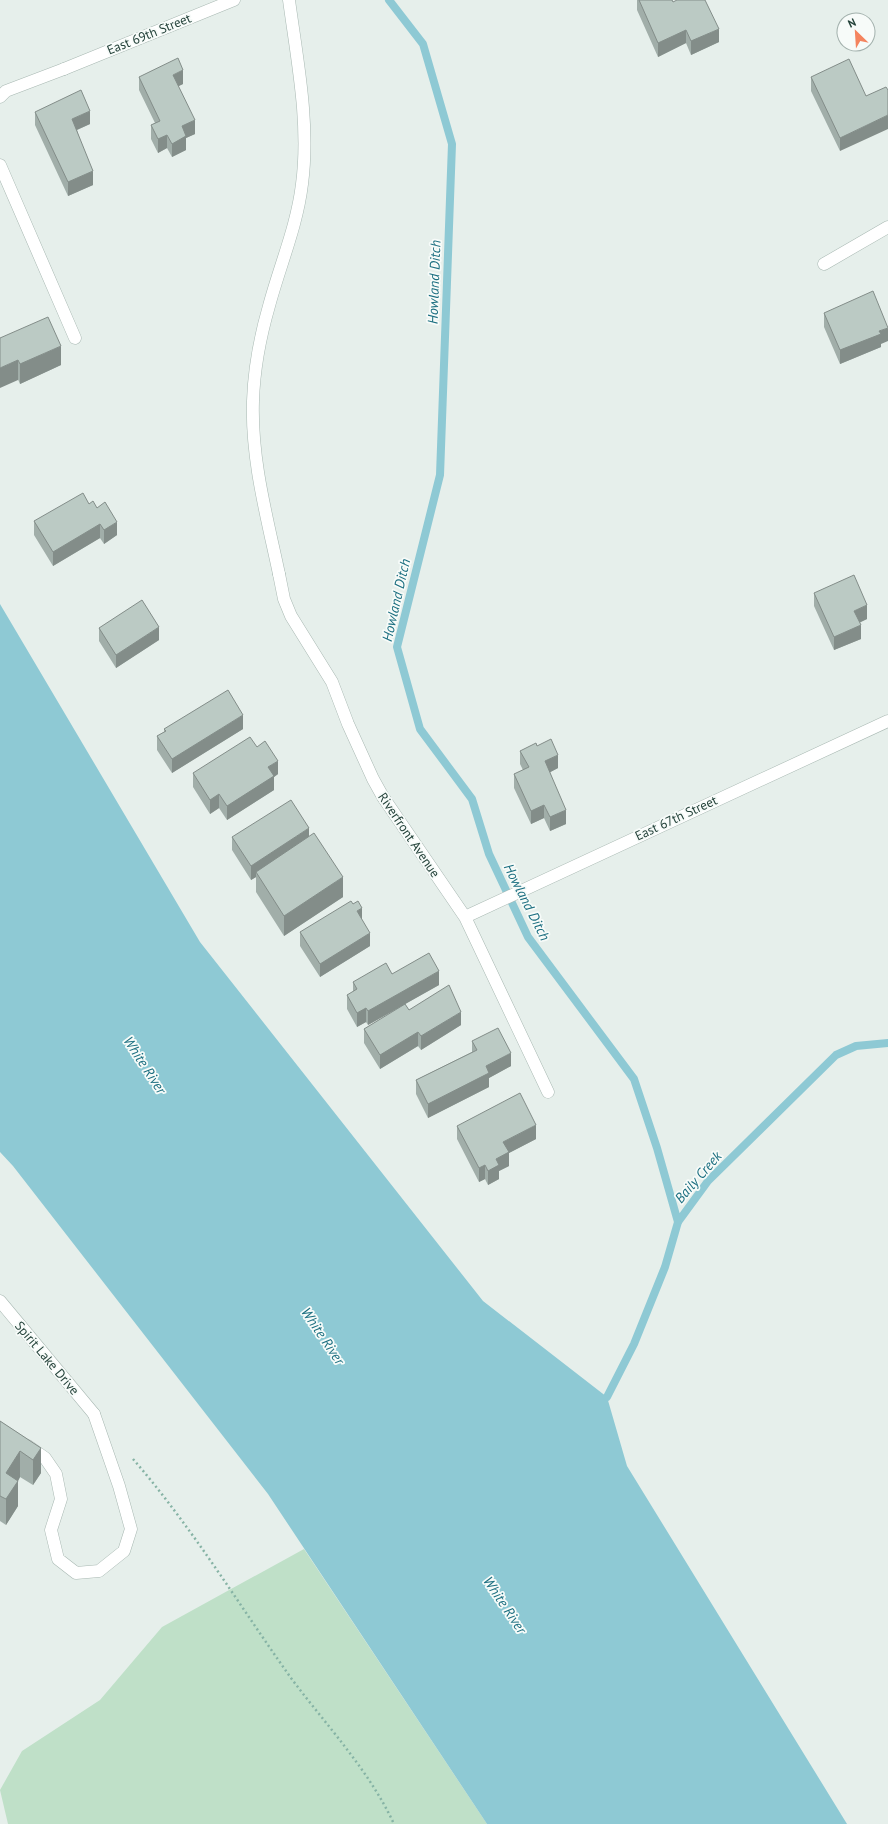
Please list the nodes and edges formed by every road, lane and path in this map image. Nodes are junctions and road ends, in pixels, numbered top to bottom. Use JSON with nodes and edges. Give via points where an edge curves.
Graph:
{"nodes":[{"id":1,"x":234,"y":0,"type":"edge"},
{"id":2,"x":289,"y":0,"type":"edge"},
{"id":3,"x":0,"y":97,"type":"edge"},
{"id":4,"x":0,"y":165,"type":"edge"},
{"id":5,"x":888,"y":227,"type":"edge"},
{"id":6,"x":824,"y":264,"type":"dead end"},
{"id":7,"x":75,"y":338,"type":"dead end"},
{"id":8,"x":888,"y":721,"type":"edge"},
{"id":9,"x":465,"y":917,"type":"junction"},
{"id":10,"x":548,"y":1092,"type":"dead end"},
{"id":11,"x":0,"y":1301,"type":"edge"},
{"id":12,"x":17,"y":1437,"type":"edge"},
{"id":13,"x":129,"y":1454,"type":"dead end"},
{"id":14,"x":394,"y":1824,"type":"edge"}],
"edges":[{"from":1,"to":3,"type":"street","name":"East 69th Street","via":[[6,91]]},
{"from":2,"to":9,"type":"street","name":"Riverfront Avenue","via":[[306,150],[294,226],[262,334],[254,375],[256,464],[284,599],[332,682],[383,797]]},
{"from":4,"to":7,"type":"street"},
{"from":5,"to":6,"type":"street"},
{"from":8,"to":9,"type":"street","name":"East 67th Street"},
{"from":9,"to":10,"type":"street","name":"Riverfront Avenue"},
{"from":11,"to":12,"type":"street","name":"Spirit Lake Drive","via":[[94,1414],[131,1529],[124,1551],[99,1571],[76,1573],[58,1559],[51,1530],[62,1499],[56,1474],[46,1458]]},
{"from":13,"to":14,"type":"path","via":[[158,1488],[292,1678],[358,1765]]}]}
